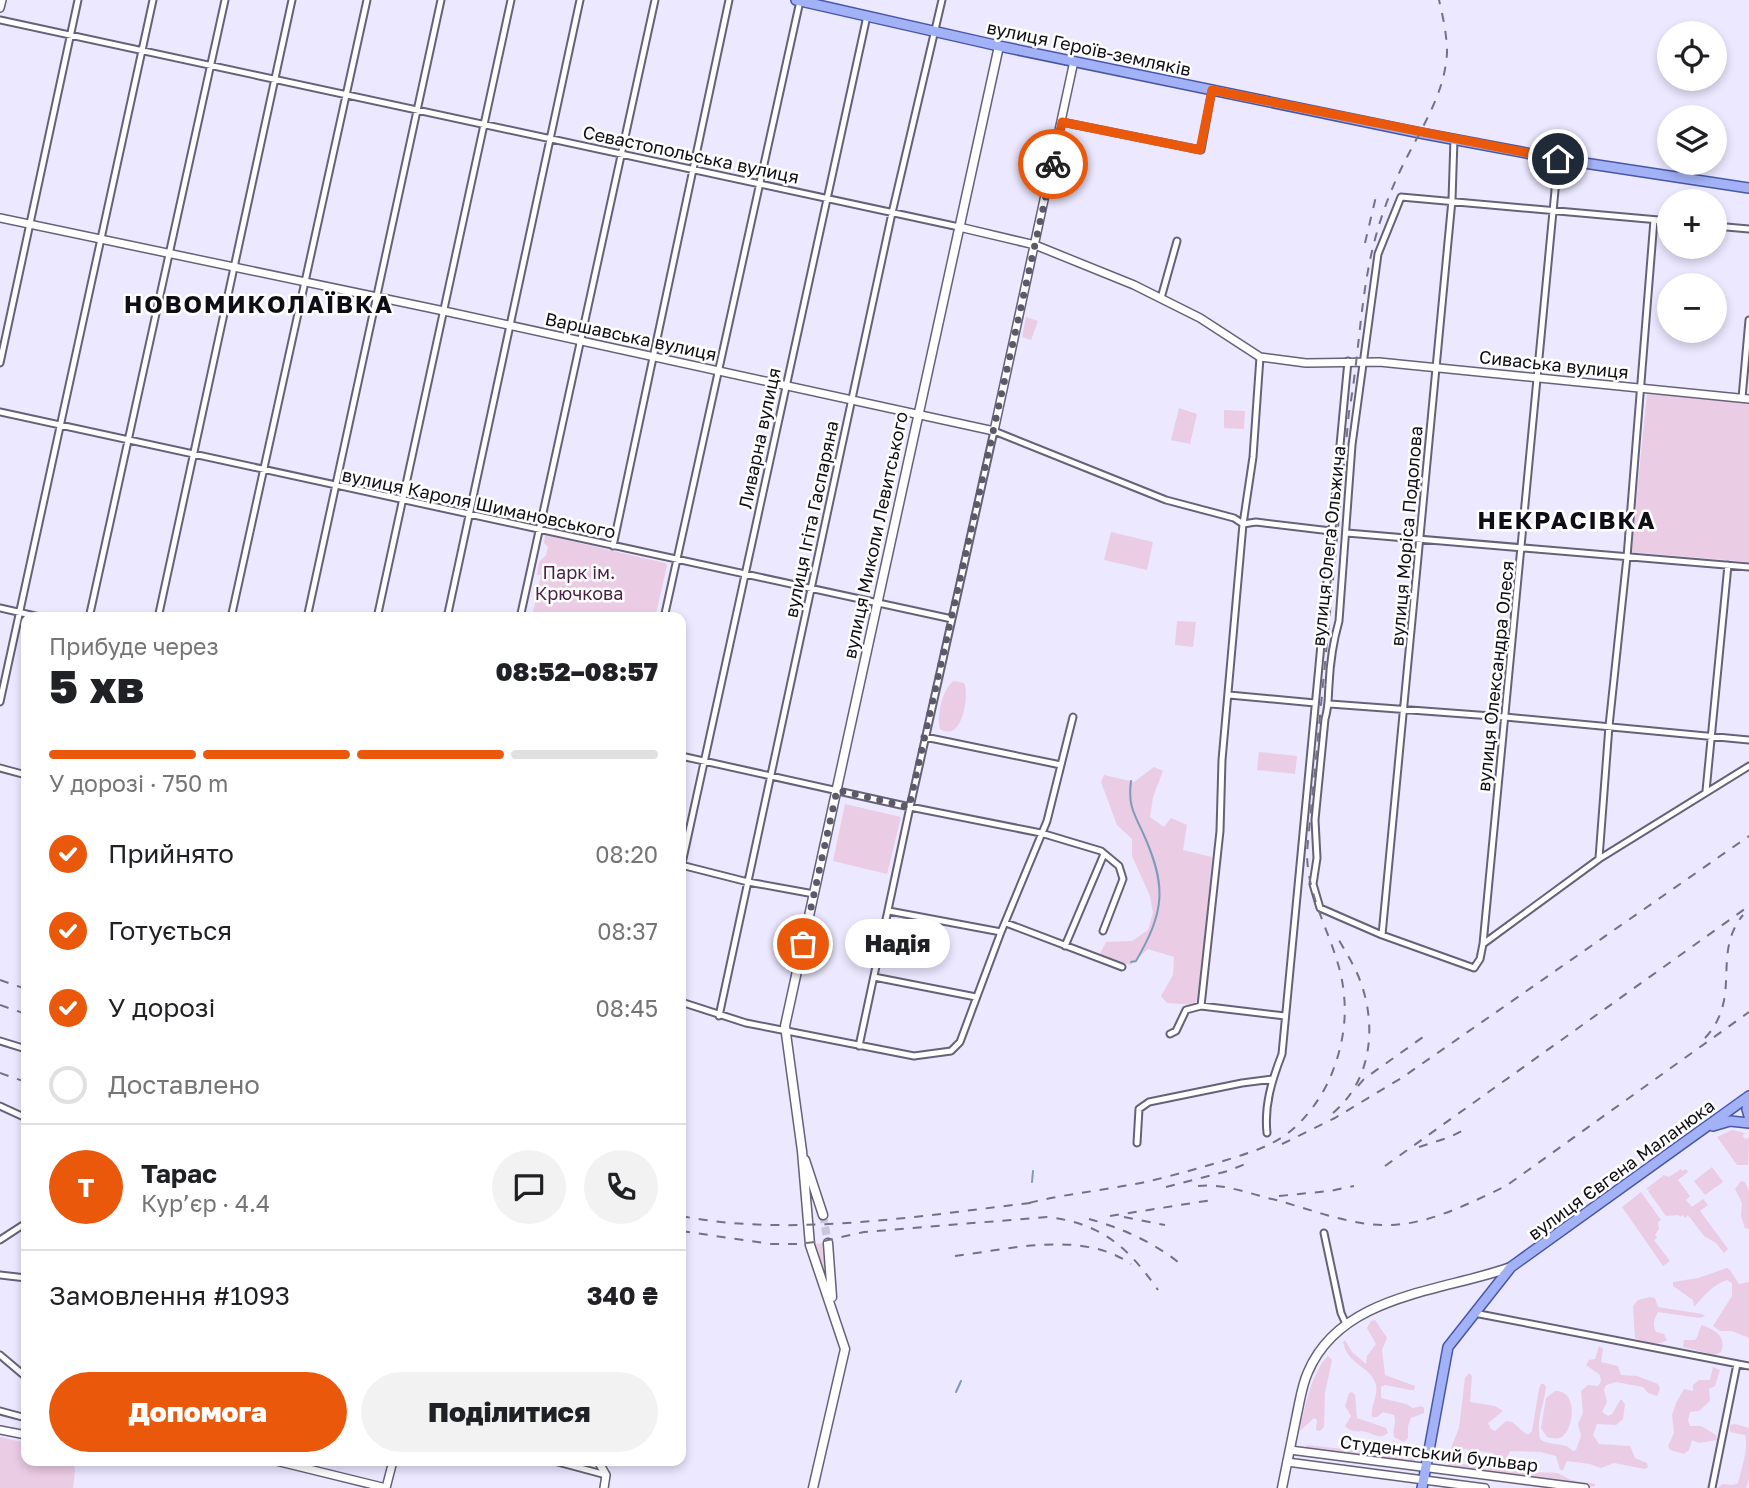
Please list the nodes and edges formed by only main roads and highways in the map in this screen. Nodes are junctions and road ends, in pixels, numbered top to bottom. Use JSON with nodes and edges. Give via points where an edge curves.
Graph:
{"nodes":[{"id":1,"x":798,"y":0,"type":"edge"},
{"id":2,"x":999,"y":46,"type":"junction"},
{"id":3,"x":1749,"y":188,"type":"edge"},
{"id":4,"x":1749,"y":1097,"type":"edge"},
{"id":5,"x":1749,"y":1116,"type":"edge"},
{"id":6,"x":1749,"y":1123,"type":"edge"},
{"id":7,"x":1705,"y":1129,"type":"junction"},
{"id":8,"x":802,"y":1151,"type":"junction"},
{"id":9,"x":823,"y":1215,"type":"tunnel mouth"},
{"id":10,"x":828,"y":1243,"type":"tunnel mouth"},
{"id":11,"x":1511,"y":1267,"type":"junction"},
{"id":12,"x":833,"y":1310,"type":"junction"},
{"id":13,"x":1423,"y":1484,"type":"edge"},
{"id":14,"x":813,"y":1488,"type":"edge"},
{"id":15,"x":1282,"y":1488,"type":"edge"}],
"edges":[{"from":1,"to":2,"type":"main road","name":"вулиця Героїв-земляків"},
{"from":2,"to":3,"type":"main road","name":"вулиця Героїв-земляків","via":[[1558,159]]},
{"from":2,"to":8,"type":"main road","name":"вулиця Миколи Левитського","via":[[786,1020]]},
{"from":4,"to":5,"type":"main road"},
{"from":4,"to":7,"type":"main road","name":"вулиця Євгена Маланюка"},
{"from":6,"to":7,"type":"main road","via":[[1730,1121]]},
{"from":7,"to":11,"type":"main road","name":"вулиця Євгена Маланюка"},
{"from":8,"to":9,"type":"main road"},
{"from":8,"to":12,"type":"main road","via":[[810,1245]]},
{"from":10,"to":12,"type":"main road"},
{"from":11,"to":13,"type":"main road","name":"вулиця Євгена Маланюка","via":[[1451,1341]]},
{"from":11,"to":15,"type":"main road","via":[[1393,1301],[1346,1324],[1307,1373]]},
{"from":12,"to":14,"type":"main road","via":[[845,1355]]}]}
